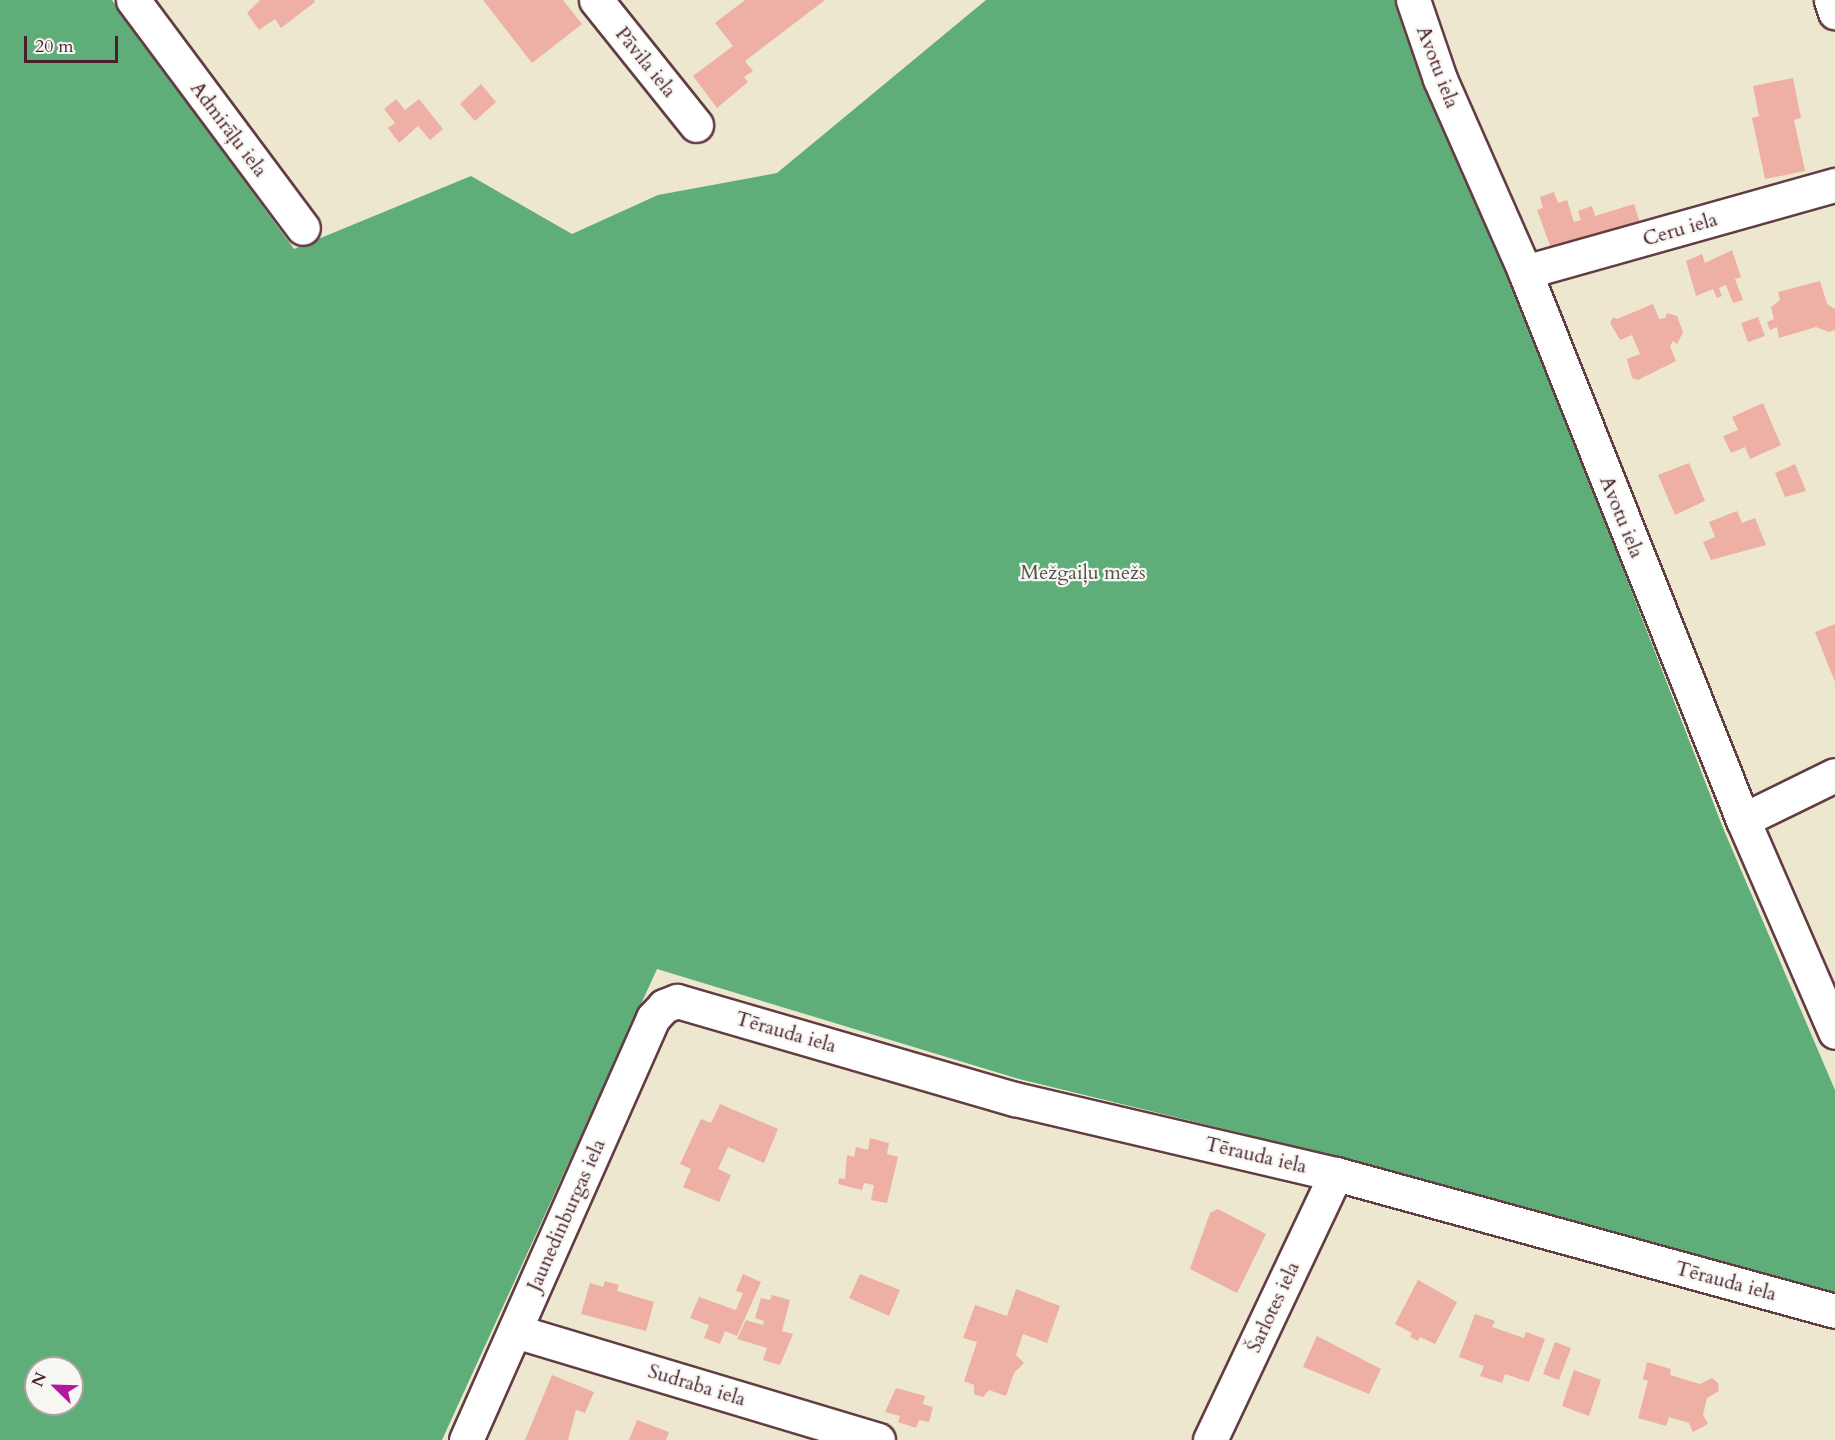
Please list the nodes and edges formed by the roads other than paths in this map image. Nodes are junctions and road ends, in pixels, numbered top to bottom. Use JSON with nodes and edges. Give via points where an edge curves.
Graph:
{"nodes":[{"id":1,"x":133,"y":0,"type":"edge"},
{"id":2,"x":596,"y":0,"type":"edge"},
{"id":3,"x":1413,"y":0,"type":"edge"},
{"id":4,"x":1831,"y":0,"type":"edge"},
{"id":5,"x":1835,"y":12,"type":"edge"},
{"id":6,"x":696,"y":125,"type":"dead end"},
{"id":7,"x":1835,"y":185,"type":"edge"},
{"id":8,"x":303,"y":228,"type":"dead end"},
{"id":9,"x":1525,"y":272,"type":"junction"},
{"id":10,"x":1835,"y":775,"type":"edge"},
{"id":11,"x":1743,"y":820,"type":"junction"},
{"id":12,"x":677,"y":1001,"type":"joint"},
{"id":13,"x":1835,"y":1032,"type":"edge"},
{"id":14,"x":1335,"y":1174,"type":"junction"},
{"id":15,"x":1835,"y":1311,"type":"edge"},
{"id":16,"x":515,"y":1331,"type":"junction"},
{"id":17,"x":466,"y":1440,"type":"edge"},
{"id":18,"x":879,"y":1440,"type":"edge"},
{"id":19,"x":1210,"y":1440,"type":"edge"}],
"edges":[{"from":1,"to":8,"type":"street","name":"Admirāļu iela"},
{"from":2,"to":6,"type":"street","name":"Pāvila iela"},
{"from":3,"to":9,"type":"street","name":"Avotu iela","via":[[1440,79]]},
{"from":4,"to":5,"type":"street"},
{"from":7,"to":9,"type":"street","name":"Ceru iela"},
{"from":9,"to":11,"type":"street","name":"Avotu iela"},
{"from":10,"to":11,"type":"street"},
{"from":11,"to":13,"type":"street","name":"Avotu iela"},
{"from":12,"to":14,"type":"street","name":"Tērauda iela","via":[[1016,1099]]},
{"from":12,"to":16,"type":"street","name":"Jaunedinburgas iela","via":[[664,1006],[653,1018]]},
{"from":14,"to":15,"type":"street","name":"Tērauda iela"},
{"from":14,"to":19,"type":"street","name":"Šarlotes iela"},
{"from":16,"to":17,"type":"street","name":"Jaunedinburgas iela"},
{"from":16,"to":18,"type":"street","name":"Sudraba iela"}]}
